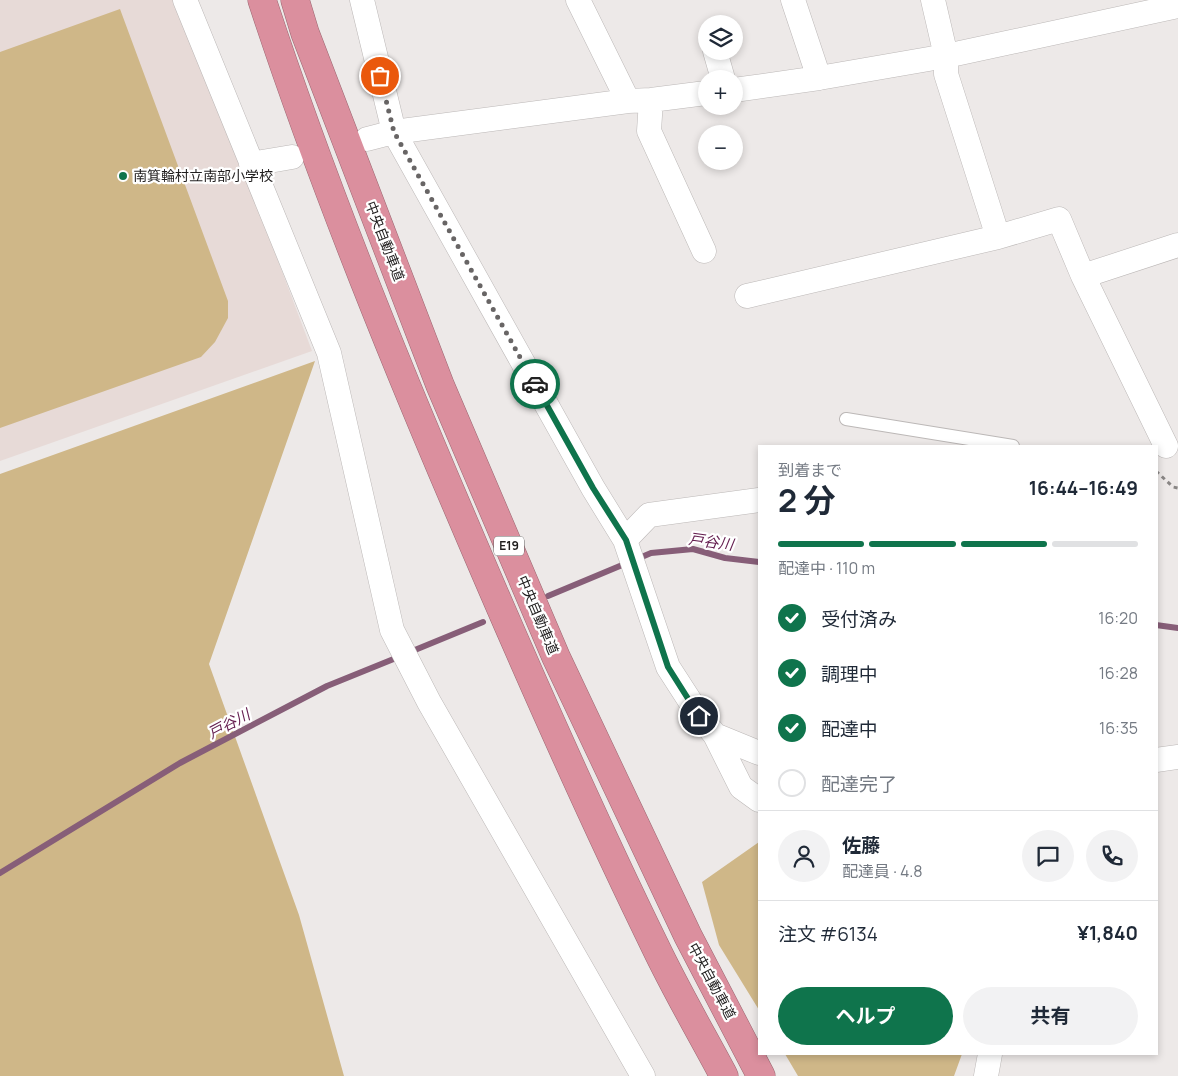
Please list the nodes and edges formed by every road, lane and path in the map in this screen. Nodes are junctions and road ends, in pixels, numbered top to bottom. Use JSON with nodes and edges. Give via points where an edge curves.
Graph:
{"nodes":[{"id":1,"x":185,"y":0,"type":"edge"},
{"id":2,"x":262,"y":0,"type":"edge"},
{"id":3,"x":295,"y":0,"type":"edge"},
{"id":4,"x":362,"y":0,"type":"edge"},
{"id":5,"x":578,"y":0,"type":"edge"},
{"id":6,"x":793,"y":0,"type":"edge"},
{"id":7,"x":934,"y":0,"type":"edge"},
{"id":8,"x":1178,"y":6,"type":"edge"},
{"id":9,"x":946,"y":56,"type":"junction"},
{"id":10,"x":819,"y":78,"type":"junction"},
{"id":11,"x":743,"y":89,"type":"edge"},
{"id":12,"x":698,"y":94,"type":"edge"},
{"id":13,"x":640,"y":100,"type":"junction"},
{"id":14,"x":394,"y":132,"type":"junction"},
{"id":15,"x":367,"y":139,"type":"dead end"},
{"id":16,"x":292,"y":158,"type":"dead end"},
{"id":17,"x":251,"y":164,"type":"junction"},
{"id":18,"x":998,"y":237,"type":"junction"},
{"id":19,"x":1178,"y":245,"type":"edge"},
{"id":20,"x":704,"y":251,"type":"dead end"},
{"id":21,"x":1083,"y":276,"type":"junction"},
{"id":22,"x":747,"y":296,"type":"dead end"},
{"id":23,"x":846,"y":420,"type":"dead end"},
{"id":24,"x":1006,"y":445,"type":"edge"},
{"id":25,"x":1167,"y":446,"type":"edge"},
{"id":26,"x":1158,"y":473,"type":"edge"},
{"id":27,"x":1178,"y":488,"type":"edge"},
{"id":28,"x":758,"y":500,"type":"edge"},
{"id":29,"x":627,"y":543,"type":"junction"},
{"id":30,"x":715,"y":735,"type":"junction"},
{"id":31,"x":758,"y":753,"type":"edge"},
{"id":32,"x":1178,"y":757,"type":"edge"},
{"id":33,"x":1158,"y":760,"type":"edge"},
{"id":34,"x":758,"y":799,"type":"edge"},
{"id":35,"x":990,"y":1055,"type":"edge"},
{"id":36,"x":643,"y":1076,"type":"edge"},
{"id":37,"x":724,"y":1076,"type":"edge"},
{"id":38,"x":761,"y":1076,"type":"edge"},
{"id":39,"x":986,"y":1076,"type":"edge"}],
"edges":[{"from":1,"to":17,"type":"street"},
{"from":2,"to":37,"type":"highway","number":"E19","via":[[354,259],[519,652],[656,948]]},
{"from":3,"to":38,"type":"highway","name":"中央自動車道","number":"E19","via":[[440,385],[552,648],[688,936]]},
{"from":4,"to":14,"type":"street"},
{"from":5,"to":13,"type":"street"},
{"from":6,"to":10,"type":"street"},
{"from":7,"to":9,"type":"street"},
{"from":8,"to":9,"type":"street"},
{"from":9,"to":10,"type":"street"},
{"from":9,"to":18,"type":"street","via":[[946,74]]},
{"from":10,"to":11,"type":"street"},
{"from":12,"to":13,"type":"street"},
{"from":13,"to":14,"type":"street"},
{"from":13,"to":20,"type":"street","via":[[649,131]]},
{"from":14,"to":15,"type":"street"},
{"from":14,"to":29,"type":"street"},
{"from":16,"to":17,"type":"street"},
{"from":17,"to":36,"type":"street","via":[[329,353],[392,630],[429,702]]},
{"from":18,"to":21,"type":"street","via":[[1059,219]]},
{"from":18,"to":22,"type":"street"},
{"from":19,"to":21,"type":"street"},
{"from":21,"to":25,"type":"street"},
{"from":23,"to":24,"type":"lane"},
{"from":26,"to":27,"type":"path"},
{"from":28,"to":29,"type":"street","via":[[649,515]]},
{"from":29,"to":30,"type":"street","via":[[668,667]]},
{"from":30,"to":31,"type":"street"},
{"from":30,"to":34,"type":"street","via":[[740,787]]},
{"from":32,"to":33,"type":"street"},
{"from":35,"to":39,"type":"street"}]}
